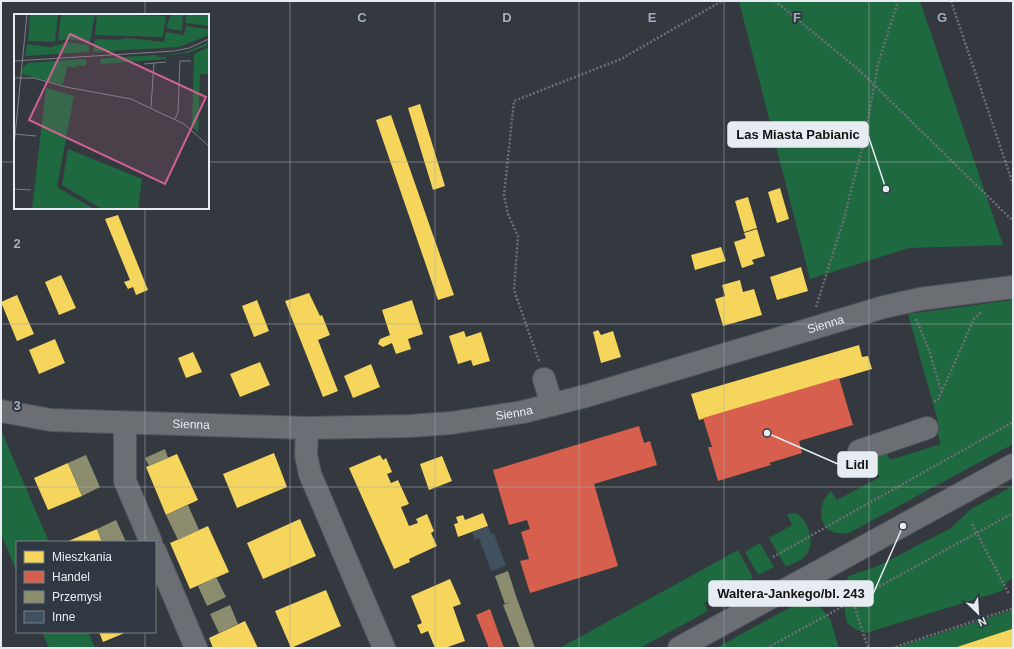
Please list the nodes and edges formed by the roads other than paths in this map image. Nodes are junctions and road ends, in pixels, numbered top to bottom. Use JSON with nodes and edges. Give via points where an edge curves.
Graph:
{"nodes":[{"id":1,"x":1013,"y":287,"type":"edge"},
{"id":2,"x":544,"y":379,"type":"road end"},
{"id":3,"x":552,"y":404,"type":"junction"},
{"id":4,"x":1,"y":411,"type":"edge"},
{"id":5,"x":125,"y":423,"type":"junction"},
{"id":6,"x":307,"y":428,"type":"junction"},
{"id":7,"x":927,"y":428,"type":"dead end"},
{"id":8,"x":859,"y":451,"type":"dead end"},
{"id":9,"x":1013,"y":465,"type":"edge"},
{"id":10,"x":151,"y":541,"type":"edge"},
{"id":11,"x":156,"y":553,"type":"edge"},
{"id":12,"x":196,"y":648,"type":"edge"},
{"id":13,"x":384,"y":648,"type":"edge"},
{"id":14,"x":679,"y":648,"type":"edge"}],
"edges":[{"from":1,"to":3,"type":"street","name":"Sienna","via":[[920,299],[884,307]]},
{"from":2,"to":3,"type":"street"},
{"from":3,"to":6,"type":"street","name":"Sienna","via":[[492,418],[451,424]]},
{"from":4,"to":5,"type":"street","name":"Sienna","via":[[51,420]]},
{"from":5,"to":6,"type":"street","name":"Sienna"},
{"from":5,"to":10,"type":"street","via":[[125,481]]},
{"from":6,"to":13,"type":"street","via":[[306,455],[310,474]]},
{"from":7,"to":8,"type":"street"},
{"from":9,"to":14,"type":"street"},
{"from":11,"to":12,"type":"street"}]}
